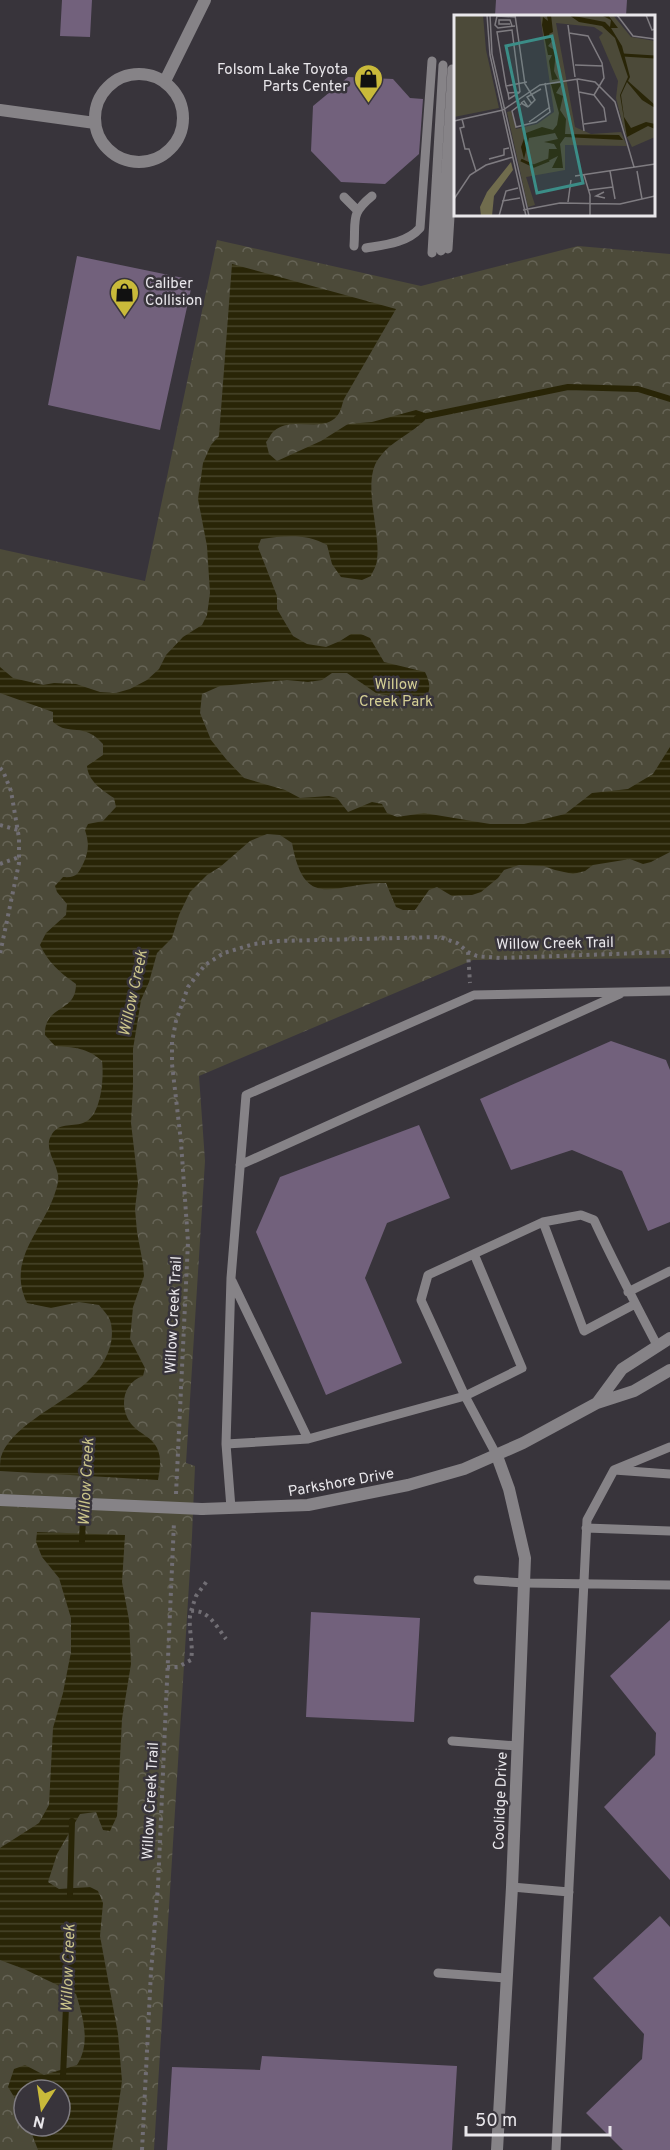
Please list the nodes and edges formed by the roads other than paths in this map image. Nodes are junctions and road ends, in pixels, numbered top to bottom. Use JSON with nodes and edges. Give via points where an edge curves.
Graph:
{"nodes":[{"id":1,"x":205,"y":0,"type":"edge"},
{"id":2,"x":432,"y":61,"type":"dead end"},
{"id":3,"x":448,"y":67,"type":"dead end"},
{"id":4,"x":165,"y":81,"type":"junction"},
{"id":5,"x":0,"y":110,"type":"edge"},
{"id":6,"x":95,"y":123,"type":"junction"},
{"id":7,"x":454,"y":136,"type":"edge"},
{"id":8,"x":372,"y":196,"type":"dead end"},
{"id":9,"x":344,"y":197,"type":"dead end"},
{"id":10,"x":357,"y":210,"type":"junction"},
{"id":11,"x":354,"y":246,"type":"dead end"},
{"id":12,"x":366,"y":248,"type":"dead end"},
{"id":13,"x":670,"y":991,"type":"edge"},
{"id":14,"x":625,"y":992,"type":"junction"},
{"id":15,"x":240,"y":1165,"type":"junction"},
{"id":16,"x":543,"y":1222,"type":"junction"},
{"id":17,"x":474,"y":1254,"type":"junction"},
{"id":18,"x":670,"y":1271,"type":"edge"},
{"id":19,"x":231,"y":1278,"type":"junction"},
{"id":20,"x":628,"y":1292,"type":"junction"},
{"id":21,"x":635,"y":1304,"type":"junction"},
{"id":22,"x":670,"y":1338,"type":"edge"},
{"id":23,"x":658,"y":1347,"type":"junction"},
{"id":24,"x":670,"y":1370,"type":"edge"},
{"id":25,"x":465,"y":1396,"type":"junction"},
{"id":26,"x":597,"y":1403,"type":"junction"},
{"id":27,"x":308,"y":1439,"type":"junction"},
{"id":28,"x":226,"y":1444,"type":"junction"},
{"id":29,"x":670,"y":1447,"type":"edge"},
{"id":30,"x":497,"y":1456,"type":"junction"},
{"id":31,"x":614,"y":1470,"type":"junction"},
{"id":32,"x":670,"y":1474,"type":"edge"},
{"id":33,"x":0,"y":1500,"type":"edge"},
{"id":34,"x":231,"y":1508,"type":"junction"},
{"id":35,"x":586,"y":1528,"type":"junction"},
{"id":36,"x":670,"y":1531,"type":"edge"},
{"id":37,"x":478,"y":1580,"type":"dead end"},
{"id":38,"x":525,"y":1583,"type":"junction"},
{"id":39,"x":584,"y":1583,"type":"junction"},
{"id":40,"x":670,"y":1585,"type":"edge"},
{"id":41,"x":452,"y":1741,"type":"dead end"},
{"id":42,"x":517,"y":1746,"type":"junction"},
{"id":43,"x":512,"y":1887,"type":"junction"},
{"id":44,"x":569,"y":1892,"type":"junction"},
{"id":45,"x":438,"y":1973,"type":"dead end"},
{"id":46,"x":506,"y":1978,"type":"junction"},
{"id":47,"x":497,"y":2150,"type":"edge"},
{"id":48,"x":556,"y":2150,"type":"edge"}],
"edges":[{"from":1,"to":4,"type":"street"},
{"from":2,"to":12,"type":"lane","via":[[420,228],[409,237]]},
{"from":3,"to":7,"type":"lane","via":[[440,251]]},
{"from":4,"to":6,"type":"street","via":[[137,73],[123,76],[101,95]]},
{"from":4,"to":6,"type":"street","via":[[179,98],[184,119],[176,144],[163,156],[149,162],[120,158],[99,137]]},
{"from":5,"to":6,"type":"street"},
{"from":8,"to":10,"type":"lane"},
{"from":9,"to":10,"type":"lane"},
{"from":10,"to":11,"type":"lane"},
{"from":13,"to":14,"type":"lane"},
{"from":14,"to":15,"type":"lane"},
{"from":14,"to":15,"type":"lane","via":[[474,995],[246,1095]]},
{"from":15,"to":19,"type":"lane"},
{"from":16,"to":17,"type":"lane"},
{"from":16,"to":20,"type":"lane","via":[[580,1215],[594,1220]]},
{"from":16,"to":21,"type":"lane","via":[[584,1331]]},
{"from":17,"to":25,"type":"lane","via":[[428,1275],[421,1300]]},
{"from":17,"to":25,"type":"lane","via":[[522,1368]]},
{"from":18,"to":20,"type":"lane"},
{"from":19,"to":27,"type":"lane"},
{"from":19,"to":28,"type":"lane"},
{"from":20,"to":21,"type":"lane"},
{"from":21,"to":23,"type":"lane"},
{"from":22,"to":23,"type":"street","name":"Parkshore Drive"},
{"from":23,"to":26,"type":"street","name":"Parkshore Drive","via":[[622,1370]]},
{"from":24,"to":26,"type":"street","name":"Parkshore Drive","via":[[634,1391]]},
{"from":25,"to":27,"type":"lane"},
{"from":25,"to":30,"type":"lane"},
{"from":26,"to":30,"type":"street","name":"Parkshore Drive"},
{"from":27,"to":28,"type":"lane"},
{"from":28,"to":34,"type":"lane"},
{"from":29,"to":31,"type":"lane"},
{"from":30,"to":34,"type":"street","name":"Parkshore Drive","via":[[408,1485],[340,1500]]},
{"from":30,"to":38,"type":"street","name":"Coolidge Drive","via":[[521,1534]]},
{"from":31,"to":32,"type":"lane"},
{"from":31,"to":35,"type":"lane"},
{"from":33,"to":34,"type":"street","name":"Parkshore Drive","bridge":true},
{"from":35,"to":36,"type":"lane"},
{"from":35,"to":39,"type":"lane"},
{"from":37,"to":38,"type":"lane"},
{"from":38,"to":39,"type":"lane"},
{"from":38,"to":42,"type":"street","name":"Coolidge Drive"},
{"from":39,"to":40,"type":"lane"},
{"from":39,"to":44,"type":"lane"},
{"from":41,"to":42,"type":"lane"},
{"from":42,"to":43,"type":"street","name":"Coolidge Drive"},
{"from":43,"to":44,"type":"lane"},
{"from":43,"to":46,"type":"street","name":"Coolidge Drive"},
{"from":44,"to":48,"type":"lane"},
{"from":45,"to":46,"type":"lane"},
{"from":46,"to":47,"type":"street","name":"Coolidge Drive"}]}
